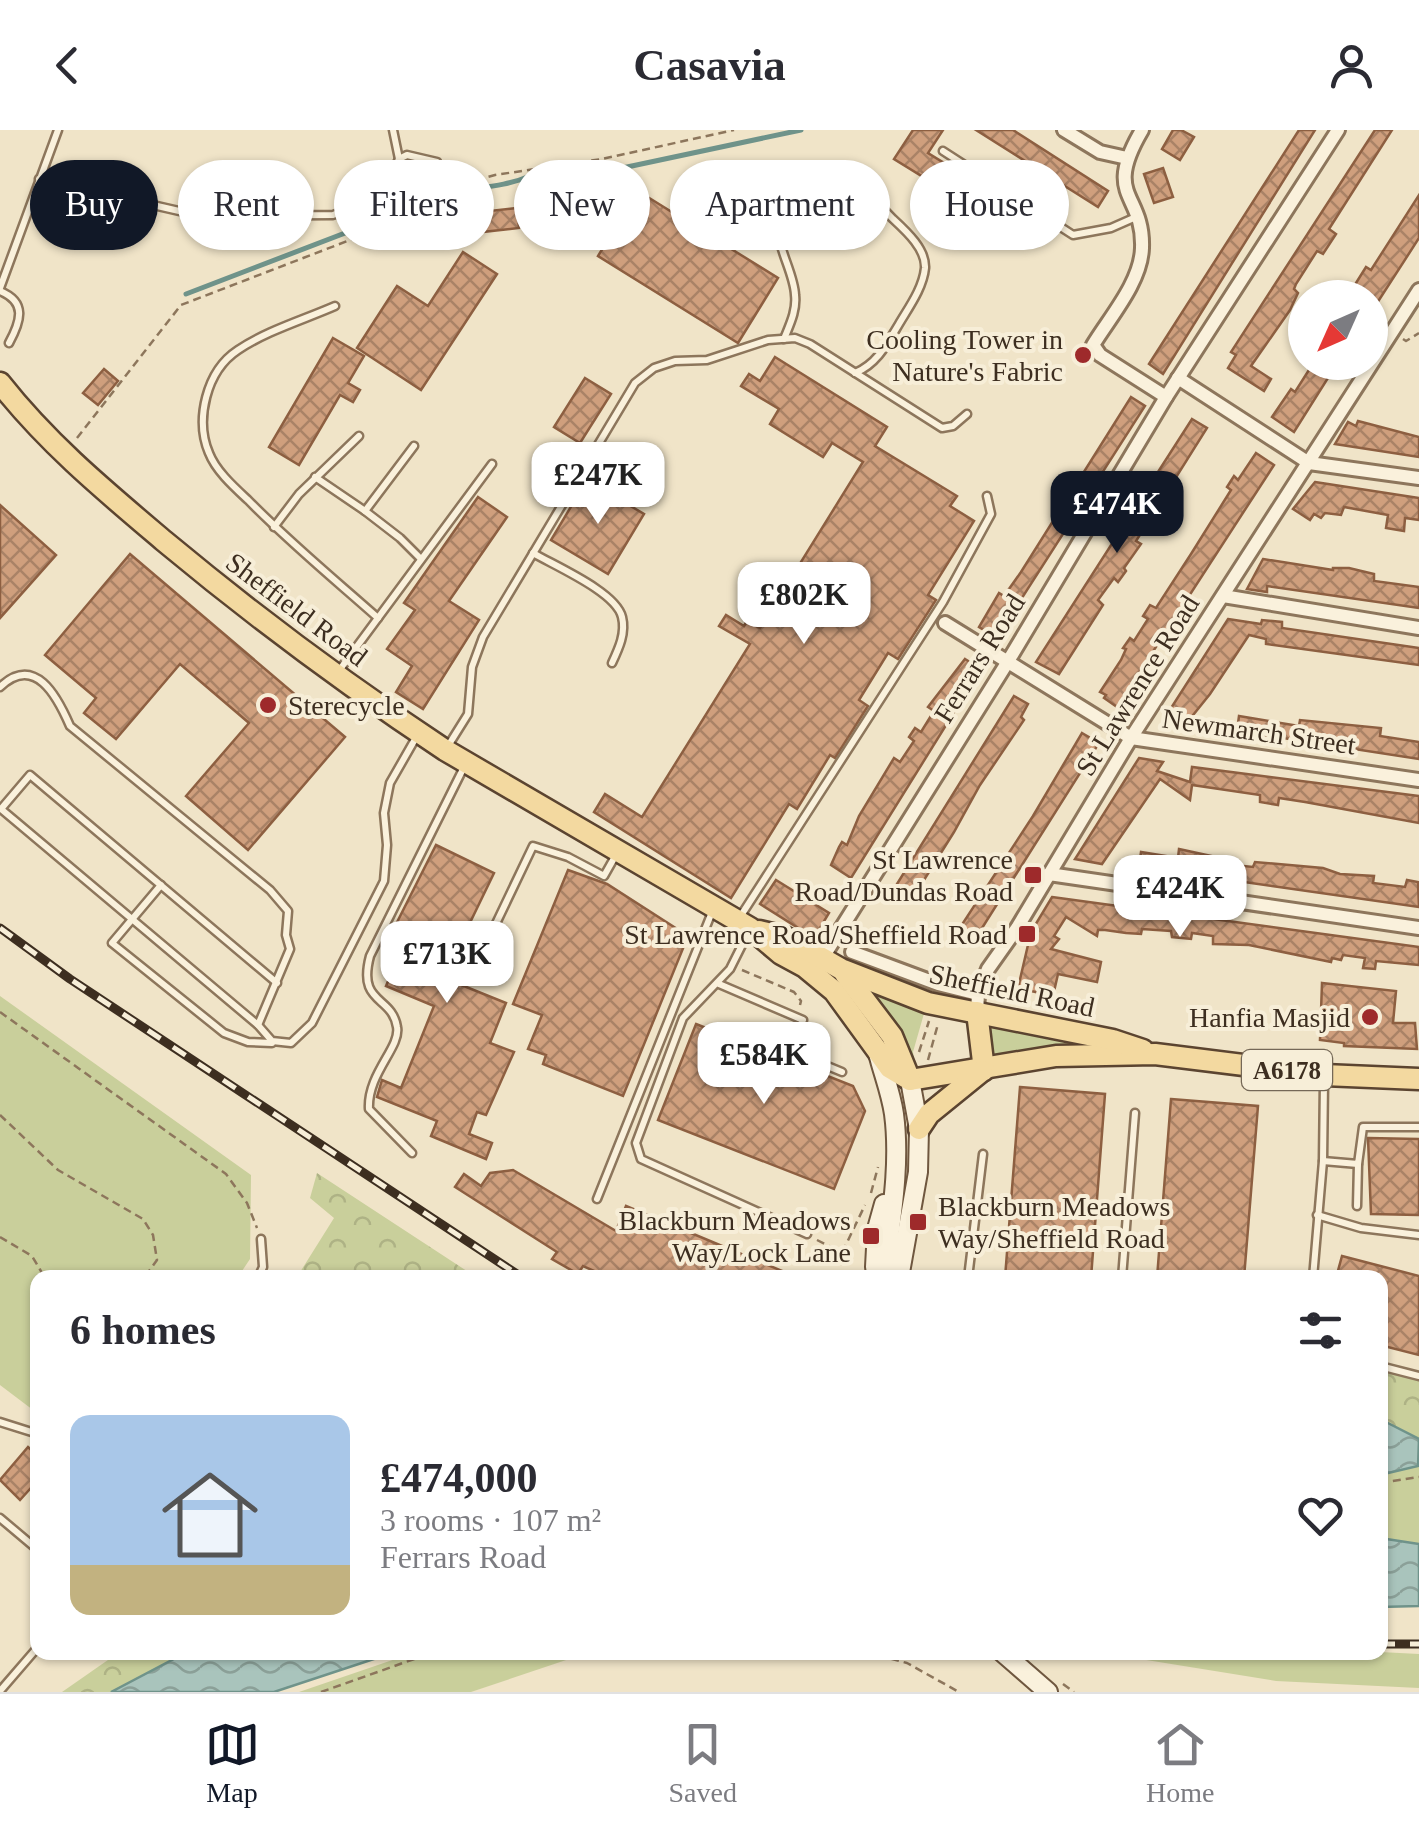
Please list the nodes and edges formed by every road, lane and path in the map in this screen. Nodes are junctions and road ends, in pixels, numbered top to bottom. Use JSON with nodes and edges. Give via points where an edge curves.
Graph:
{"nodes":[{"id":1,"x":58,"y":130,"type":"edge"},
{"id":2,"x":393,"y":130,"type":"edge"},
{"id":3,"x":734,"y":130,"type":"edge"},
{"id":4,"x":1064,"y":130,"type":"edge"},
{"id":5,"x":1142,"y":130,"type":"edge"},
{"id":6,"x":1338,"y":130,"type":"edge"},
{"id":7,"x":943,"y":151,"type":"dead end"},
{"id":8,"x":1127,"y":158,"type":"junction"},
{"id":9,"x":399,"y":159,"type":"junction"},
{"id":10,"x":47,"y":160,"type":"edge"},
{"id":11,"x":428,"y":160,"type":"edge"},
{"id":12,"x":30,"y":206,"type":"edge"},
{"id":13,"x":158,"y":206,"type":"edge"},
{"id":14,"x":1136,"y":217,"type":"junction"},
{"id":15,"x":0,"y":289,"type":"edge"},
{"id":16,"x":1419,"y":290,"type":"edge"},
{"id":17,"x":335,"y":306,"type":"dead end"},
{"id":18,"x":784,"y":339,"type":"junction"},
{"id":19,"x":9,"y":343,"type":"dead end"},
{"id":20,"x":854,"y":373,"type":"junction"},
{"id":21,"x":1178,"y":378,"type":"junction"},
{"id":22,"x":0,"y":382,"type":"edge"},
{"id":23,"x":1166,"y":397,"type":"junction"},
{"id":24,"x":966,"y":414,"type":"dead end"},
{"id":25,"x":359,"y":436,"type":"dead end"},
{"id":26,"x":414,"y":446,"type":"dead end"},
{"id":27,"x":63,"y":455,"type":"junction"},
{"id":28,"x":1309,"y":463,"type":"junction"},
{"id":29,"x":492,"y":464,"type":"dead end"},
{"id":30,"x":315,"y":478,"type":"junction"},
{"id":31,"x":1419,"y":478,"type":"edge"},
{"id":32,"x":987,"y":496,"type":"dead end"},
{"id":33,"x":365,"y":510,"type":"junction"},
{"id":34,"x":274,"y":527,"type":"junction"},
{"id":35,"x":533,"y":552,"type":"junction"},
{"id":36,"x":421,"y":560,"type":"junction"},
{"id":37,"x":1223,"y":596,"type":"junction"},
{"id":38,"x":378,"y":618,"type":"junction"},
{"id":39,"x":945,"y":623,"type":"dead end"},
{"id":40,"x":1419,"y":628,"type":"edge"},
{"id":41,"x":1007,"y":662,"type":"junction"},
{"id":42,"x":612,"y":663,"type":"dead end"},
{"id":43,"x":337,"y":673,"type":"junction"},
{"id":44,"x":0,"y":686,"type":"edge"},
{"id":45,"x":419,"y":733,"type":"junction"},
{"id":46,"x":1131,"y":738,"type":"junction"},
{"id":47,"x":445,"y":750,"type":"junction"},
{"id":48,"x":467,"y":762,"type":"junction"},
{"id":49,"x":1419,"y":780,"type":"edge"},
{"id":50,"x":1,"y":809,"type":"edge"},
{"id":51,"x":618,"y":852,"type":"junction"},
{"id":52,"x":1049,"y":874,"type":"junction"},
{"id":53,"x":161,"y":885,"type":"junction"},
{"id":54,"x":713,"y":909,"type":"junction"},
{"id":55,"x":132,"y":919,"type":"junction"},
{"id":56,"x":744,"y":925,"type":"junction"},
{"id":57,"x":1419,"y":928,"type":"edge"},
{"id":58,"x":492,"y":934,"type":"dead end"},
{"id":59,"x":838,"y":960,"type":"junction"},
{"id":60,"x":277,"y":983,"type":"junction"},
{"id":61,"x":719,"y":984,"type":"junction"},
{"id":62,"x":834,"y":992,"type":"junction"},
{"id":63,"x":978,"y":1003,"type":"junction"},
{"id":64,"x":944,"y":1006,"type":"junction"},
{"id":65,"x":0,"y":1012,"type":"edge"},
{"id":66,"x":258,"y":1025,"type":"junction"},
{"id":67,"x":282,"y":1044,"type":"junction"},
{"id":68,"x":878,"y":1052,"type":"junction"},
{"id":69,"x":1155,"y":1054,"type":"junction"},
{"id":70,"x":984,"y":1070,"type":"junction"},
{"id":71,"x":842,"y":1072,"type":"dead end"},
{"id":72,"x":1324,"y":1075,"type":"junction"},
{"id":73,"x":919,"y":1079,"type":"junction"},
{"id":74,"x":1419,"y":1080,"type":"edge"},
{"id":75,"x":1136,"y":1113,"type":"dead end"},
{"id":76,"x":0,"y":1115,"type":"edge"},
{"id":77,"x":1419,"y":1128,"type":"edge"},
{"id":78,"x":919,"y":1129,"type":"junction"},
{"id":79,"x":412,"y":1153,"type":"dead end"},
{"id":80,"x":983,"y":1154,"type":"dead end"},
{"id":81,"x":882,"y":1156,"type":"dead end"},
{"id":82,"x":1322,"y":1161,"type":"junction"},
{"id":83,"x":1358,"y":1164,"type":"junction"},
{"id":84,"x":894,"y":1186,"type":"junction"},
{"id":85,"x":596,"y":1199,"type":"dead end"},
{"id":86,"x":1357,"y":1206,"type":"dead end"},
{"id":87,"x":1317,"y":1216,"type":"junction"},
{"id":88,"x":807,"y":1234,"type":"joint"},
{"id":89,"x":1419,"y":1236,"type":"edge"},
{"id":90,"x":0,"y":1237,"type":"edge"},
{"id":91,"x":261,"y":1239,"type":"joint"},
{"id":92,"x":842,"y":1253,"type":"junction"},
{"id":93,"x":40,"y":1270,"type":"edge"},
{"id":94,"x":150,"y":1270,"type":"edge"},
{"id":95,"x":261,"y":1270,"type":"edge"},
{"id":96,"x":840,"y":1270,"type":"edge"},
{"id":97,"x":876,"y":1270,"type":"edge"},
{"id":98,"x":885,"y":1270,"type":"edge"},
{"id":99,"x":900,"y":1270,"type":"edge"},
{"id":100,"x":969,"y":1270,"type":"edge"},
{"id":101,"x":1123,"y":1270,"type":"edge"},
{"id":102,"x":1313,"y":1270,"type":"edge"},
{"id":103,"x":1388,"y":1368,"type":"edge"},
{"id":104,"x":1419,"y":1376,"type":"edge"},
{"id":105,"x":0,"y":1422,"type":"edge"},
{"id":106,"x":30,"y":1431,"type":"edge"},
{"id":107,"x":1419,"y":1477,"type":"edge"},
{"id":108,"x":1388,"y":1482,"type":"edge"},
{"id":109,"x":0,"y":1518,"type":"edge"},
{"id":110,"x":30,"y":1543,"type":"edge"},
{"id":111,"x":30,"y":1656,"type":"edge"},
{"id":112,"x":411,"y":1660,"type":"edge"},
{"id":113,"x":896,"y":1660,"type":"edge"},
{"id":114,"x":1011,"y":1660,"type":"edge"},
{"id":115,"x":0,"y":1690,"type":"edge"},
{"id":116,"x":321,"y":1692,"type":"edge"},
{"id":117,"x":959,"y":1692,"type":"edge"},
{"id":118,"x":1048,"y":1692,"type":"edge"}],
"edges":[{"from":1,"to":10,"type":"lane"},
{"from":2,"to":9,"type":"lane"},
{"from":3,"to":27,"type":"path","via":[[430,193],[382,216],[376,230],[181,305]]},
{"from":4,"to":8,"type":"street","via":[[1100,152]]},
{"from":5,"to":8,"type":"street"},
{"from":6,"to":21,"type":"street","name":"Ferrars Road"},
{"from":7,"to":14,"type":"lane","via":[[1073,234]]},
{"from":8,"to":14,"type":"street","via":[[1123,182]]},
{"from":9,"to":11,"type":"lane"},
{"from":9,"to":13,"type":"lane","via":[[374,199],[333,215],[201,216]]},
{"from":12,"to":15,"type":"lane"},
{"from":14,"to":23,"type":"street","via":[[1142,234],[1138,271],[1093,345]]},
{"from":15,"to":19,"type":"lane","via":[[20,309]]},
{"from":16,"to":28,"type":"street","name":"St Lawrence Road"},
{"from":17,"to":34,"type":"lane","via":[[236,351],[208,389],[204,434],[210,457]]},
{"from":18,"to":20,"type":"lane","via":[[810,344]]},
{"from":18,"to":20,"type":"lane","via":[[796,296],[777,221],[782,207],[810,180],[829,176],[852,183],[901,227],[925,266],[877,359]]},
{"from":18,"to":35,"type":"lane","via":[[707,360],[675,361],[635,383]]},
{"from":20,"to":24,"type":"lane","via":[[942,428]]},
{"from":21,"to":23,"type":"street","name":"Ferrars Road"},
{"from":21,"to":28,"type":"street"},
{"from":22,"to":27,"type":"main road","name":"Sheffield Road","number":"A6178"},
{"from":23,"to":41,"type":"street","name":"Ferrars Road"},
{"from":25,"to":30,"type":"lane"},
{"from":26,"to":33,"type":"lane"},
{"from":27,"to":43,"type":"main road","name":"Sheffield Road","number":"A6178","via":[[215,584]]},
{"from":28,"to":31,"type":"street"},
{"from":28,"to":37,"type":"street","name":"St Lawrence Road"},
{"from":29,"to":36,"type":"lane"},
{"from":30,"to":33,"type":"lane"},
{"from":30,"to":34,"type":"lane"},
{"from":32,"to":56,"type":"lane","via":[[991,514],[943,602],[756,888]]},
{"from":33,"to":36,"type":"lane"},
{"from":34,"to":38,"type":"lane"},
{"from":35,"to":42,"type":"lane","via":[[612,599],[622,616]]},
{"from":35,"to":47,"type":"lane","via":[[483,637],[472,666],[468,714]]},
{"from":36,"to":38,"type":"lane"},
{"from":37,"to":40,"type":"street"},
{"from":37,"to":46,"type":"street","name":"St Lawrence Road"},
{"from":38,"to":43,"type":"lane"},
{"from":39,"to":41,"type":"street","name":"Newmarch Street"},
{"from":41,"to":46,"type":"street","name":"Newmarch Street"},
{"from":41,"to":59,"type":"street","name":"Ferrars Road"},
{"from":43,"to":45,"type":"main road","name":"Sheffield Road","number":"A6178"},
{"from":44,"to":60,"type":"lane","via":[[26,673],[50,689],[70,726],[270,890],[288,911],[290,949]]},
{"from":45,"to":47,"type":"main road","name":"Sheffield Road","number":"A6178"},
{"from":45,"to":67,"type":"lane","via":[[390,783],[384,882],[312,1023]]},
{"from":46,"to":49,"type":"street","name":"Newmarch Street"},
{"from":46,"to":52,"type":"street","name":"St Lawrence Road"},
{"from":47,"to":48,"type":"main road","name":"Sheffield Road","number":"A6178"},
{"from":48,"to":51,"type":"main road","name":"Sheffield Road","number":"A6178"},
{"from":48,"to":79,"type":"lane","via":[[365,975],[398,1030],[374,1076],[369,1109]]},
{"from":50,"to":53,"type":"lane","via":[[30,775]]},
{"from":50,"to":55,"type":"lane"},
{"from":51,"to":54,"type":"main road","name":"Sheffield Road","number":"A6178"},
{"from":51,"to":58,"type":"lane","via":[[604,876],[533,846]]},
{"from":52,"to":57,"type":"street"},
{"from":52,"to":63,"type":"street","name":"St Lawrence Road","via":[[988,969]]},
{"from":53,"to":55,"type":"lane"},
{"from":53,"to":60,"type":"lane"},
{"from":54,"to":56,"type":"main road","name":"Sheffield Road","number":"A6178"},
{"from":54,"to":85,"type":"lane"},
{"from":55,"to":66,"type":"lane"},
{"from":55,"to":67,"type":"lane","via":[[112,943],[224,1033]]},
{"from":56,"to":59,"type":"main road","name":"Sheffield Road","number":"A6178"},
{"from":56,"to":61,"type":"lane"},
{"from":56,"to":62,"type":"main road","name":"Sheffield Road","number":"A6178"},
{"from":59,"to":62,"type":"main road","via":[[821,970]]},
{"from":59,"to":63,"type":"street","name":"Sheffield Road","via":[[938,984]]},
{"from":59,"to":64,"type":"main road","name":"Sheffield Road","number":"A6178","via":[[888,989]]},
{"from":59,"to":73,"type":"main road"},
{"from":60,"to":66,"type":"lane"},
{"from":61,"to":71,"type":"lane","via":[[803,1020],[791,1052]]},
{"from":61,"to":88,"type":"lane","via":[[683,1018],[636,1143],[641,1159]]},
{"from":62,"to":68,"type":"main road","name":"Sheffield Road","number":"A6178"},
{"from":63,"to":64,"type":"main road","name":"Sheffield Road","number":"A6178"},
{"from":63,"to":69,"type":"main road","name":"Sheffield Road","number":"A6178"},
{"from":63,"to":70,"type":"main road"},
{"from":64,"to":73,"type":"path"},
{"from":65,"to":91,"type":"path","via":[[226,1174],[248,1203]]},
{"from":66,"to":67,"type":"lane"},
{"from":68,"to":73,"type":"main road","name":"Sheffield Road","number":"A6178","via":[[890,1068]]},
{"from":68,"to":84,"type":"street","via":[[896,1134]]},
{"from":69,"to":70,"type":"main road","name":"Sheffield Road","number":"A6178","via":[[1069,1054]]},
{"from":69,"to":72,"type":"main road","name":"Sheffield Road","number":"A6178"},
{"from":70,"to":73,"type":"main road","name":"Sheffield Road","number":"A6178"},
{"from":70,"to":78,"type":"main road"},
{"from":72,"to":74,"type":"main road","name":"Sheffield Road","number":"A6178"},
{"from":72,"to":82,"type":"lane"},
{"from":73,"to":78,"type":"street"},
{"from":75,"to":101,"type":"lane"},
{"from":76,"to":94,"type":"path","via":[[58,1170],[143,1219],[157,1260]]},
{"from":77,"to":83,"type":"lane","via":[[1363,1127]]},
{"from":78,"to":99,"type":"street"},
{"from":80,"to":100,"type":"lane"},
{"from":81,"to":92,"type":"path"},
{"from":82,"to":83,"type":"lane"},
{"from":82,"to":87,"type":"lane"},
{"from":83,"to":86,"type":"lane"},
{"from":84,"to":97,"type":"street","via":[[876,1229]]},
{"from":84,"to":98,"type":"street"},
{"from":87,"to":89,"type":"lane"},
{"from":87,"to":102,"type":"lane"},
{"from":88,"to":92,"type":"path"},
{"from":90,"to":93,"type":"path","via":[[32,1256]]},
{"from":91,"to":95,"type":"lane"},
{"from":92,"to":96,"type":"path"},
{"from":103,"to":104,"type":"lane"},
{"from":105,"to":106,"type":"lane"},
{"from":107,"to":108,"type":"path"},
{"from":109,"to":110,"type":"lane"},
{"from":111,"to":115,"type":"lane"},
{"from":112,"to":116,"type":"path"},
{"from":113,"to":117,"type":"path"},
{"from":114,"to":118,"type":"street"}]}
